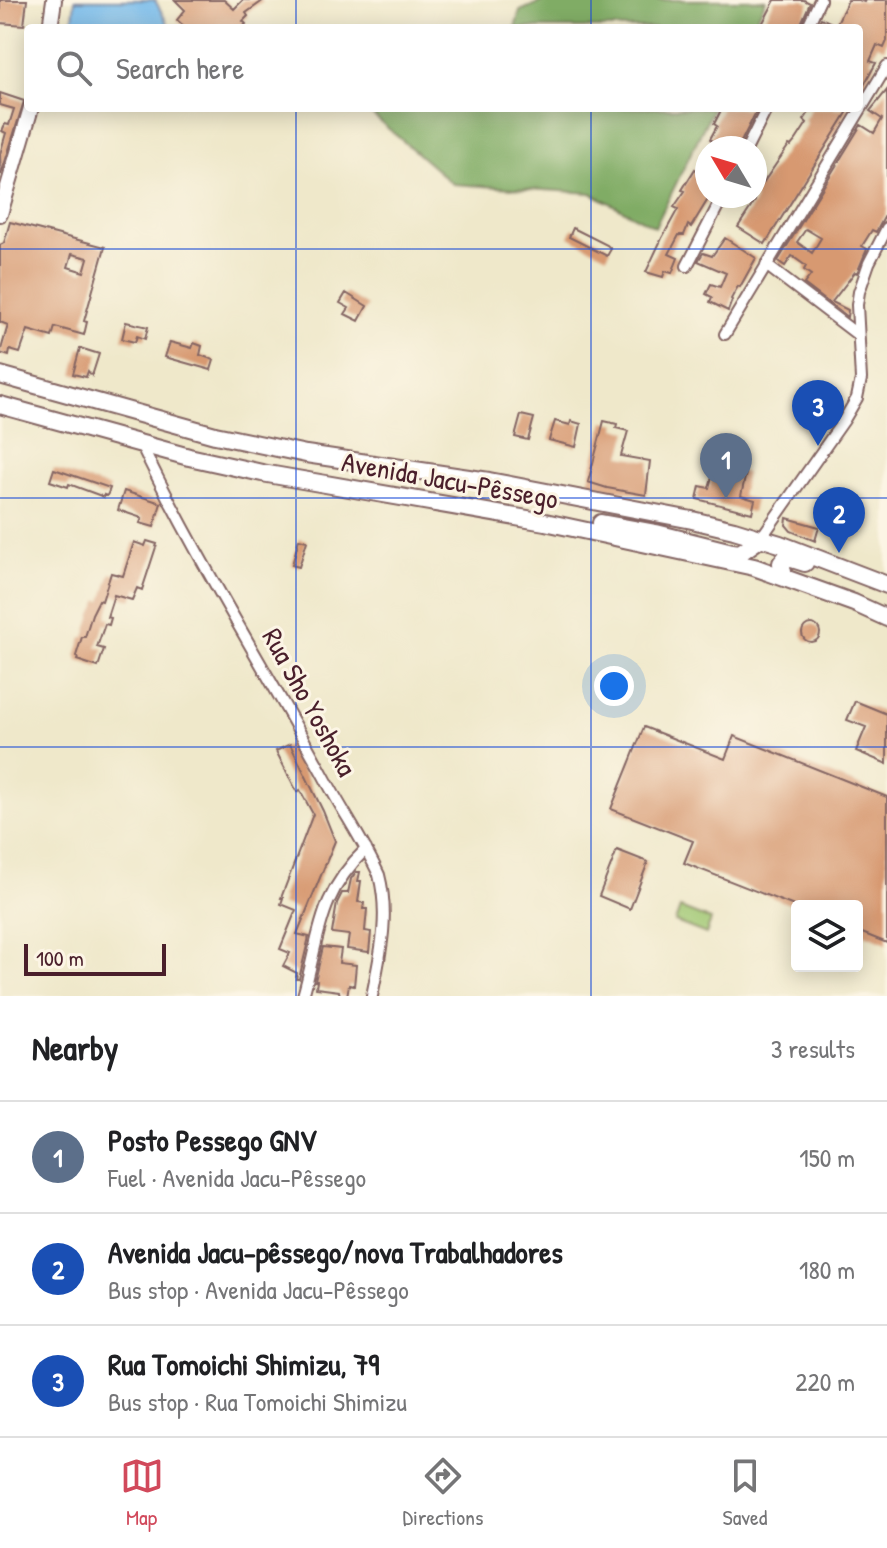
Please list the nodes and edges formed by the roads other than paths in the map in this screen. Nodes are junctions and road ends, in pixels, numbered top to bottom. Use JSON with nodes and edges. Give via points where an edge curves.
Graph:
{"nodes":[{"id":1,"x":54,"y":0,"type":"edge"},
{"id":2,"x":820,"y":0,"type":"edge"},
{"id":3,"x":51,"y":24,"type":"edge"},
{"id":4,"x":809,"y":24,"type":"edge"},
{"id":5,"x":887,"y":66,"type":"edge"},
{"id":6,"x":883,"y":77,"type":"edge"},
{"id":7,"x":863,"y":109,"type":"edge"},
{"id":8,"x":30,"y":112,"type":"edge"},
{"id":9,"x":765,"y":112,"type":"edge"},
{"id":10,"x":861,"y":112,"type":"edge"},
{"id":11,"x":753,"y":136,"type":"edge"},
{"id":12,"x":717,"y":208,"type":"edge"},
{"id":13,"x":0,"y":214,"type":"edge"},
{"id":14,"x":887,"y":228,"type":"edge"},
{"id":15,"x":766,"y":265,"type":"junction"},
{"id":16,"x":687,"y":266,"type":"dead end"},
{"id":17,"x":725,"y":334,"type":"dead end"},
{"id":18,"x":858,"y":335,"type":"junction"},
{"id":19,"x":0,"y":375,"type":"edge"},
{"id":20,"x":0,"y":405,"type":"edge"},
{"id":21,"x":141,"y":444,"type":"junction"},
{"id":22,"x":565,"y":526,"type":"junction"},
{"id":23,"x":622,"y":527,"type":"junction"},
{"id":24,"x":734,"y":530,"type":"junction"},
{"id":25,"x":761,"y":538,"type":"junction"},
{"id":26,"x":786,"y":576,"type":"junction"},
{"id":27,"x":887,"y":585,"type":"edge"},
{"id":28,"x":887,"y":596,"type":"edge"},
{"id":29,"x":887,"y":618,"type":"edge"},
{"id":30,"x":366,"y":849,"type":"junction"},
{"id":31,"x":303,"y":996,"type":"edge"},
{"id":32,"x":372,"y":996,"type":"edge"}],
"edges":[{"from":1,"to":3,"type":"main road"},
{"from":2,"to":4,"type":"street"},
{"from":5,"to":6,"type":"street"},
{"from":6,"to":7,"type":"street"},
{"from":8,"to":13,"type":"main road"},
{"from":9,"to":11,"type":"street"},
{"from":10,"to":15,"type":"street"},
{"from":12,"to":16,"type":"street"},
{"from":14,"to":18,"type":"street","via":[[862,281]]},
{"from":15,"to":17,"type":"street"},
{"from":15,"to":18,"type":"street"},
{"from":18,"to":25,"type":"street","via":[[857,398]]},
{"from":19,"to":24,"type":"highway","name":"Avenida Jacu-Pêssego","via":[[215,435],[489,481]]},
{"from":20,"to":21,"type":"highway","name":"Avenida Jacu-Pêssego"},
{"from":21,"to":22,"type":"highway","name":"Avenida Jacu-Pêssego","via":[[262,473]]},
{"from":21,"to":30,"type":"street","name":"Rua Sho Yoshoka"},
{"from":22,"to":23,"type":"highway","via":[[587,521]]},
{"from":22,"to":26,"type":"highway","name":"Avenida Jacu-Pêssego"},
{"from":23,"to":24,"type":"highway","via":[[642,525],[732,546],[737,541]]},
{"from":23,"to":25,"type":"highway","via":[[740,553]]},
{"from":24,"to":25,"type":"highway","name":"Avenida Jacu-Pêssego"},
{"from":25,"to":26,"type":"highway","via":[[773,564]]},
{"from":25,"to":27,"type":"highway","name":"Avenida Jacu-Pêssego"},
{"from":26,"to":28,"type":"highway","via":[[782,560],[790,557]]},
{"from":26,"to":29,"type":"highway","name":"Avenida Jacu-Pêssego"},
{"from":30,"to":31,"type":"street","via":[[326,905]]},
{"from":30,"to":32,"type":"street","name":"Rua Sho Yoshoka","via":[[379,875],[385,907]]}]}
